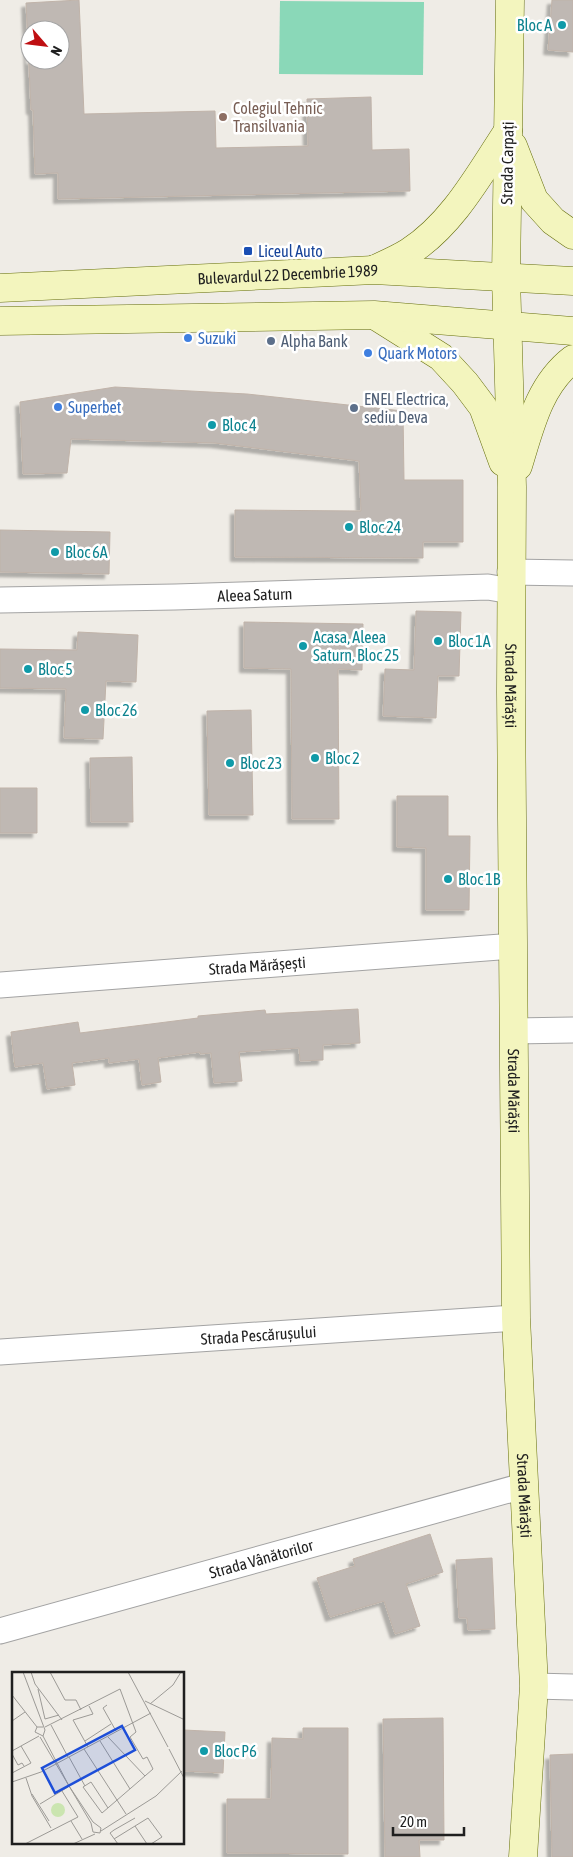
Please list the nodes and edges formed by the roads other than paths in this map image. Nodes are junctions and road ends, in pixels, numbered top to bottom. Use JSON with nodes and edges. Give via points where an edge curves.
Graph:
{"nodes":[{"id":1,"x":510,"y":0,"type":"edge"},
{"id":2,"x":508,"y":131,"type":"junction"},
{"id":3,"x":573,"y":235,"type":"edge"},
{"id":4,"x":374,"y":270,"type":"junction"},
{"id":5,"x":506,"y":277,"type":"junction"},
{"id":6,"x":573,"y":281,"type":"edge"},
{"id":7,"x":0,"y":288,"type":"edge"},
{"id":8,"x":374,"y":315,"type":"junction"},
{"id":9,"x":0,"y":321,"type":"edge"},
{"id":10,"x":506,"y":325,"type":"junction"},
{"id":11,"x":573,"y":331,"type":"edge"},
{"id":12,"x":573,"y":358,"type":"edge"},
{"id":13,"x":512,"y":487,"type":"junction"},
{"id":14,"x":573,"y":573,"type":"edge"},
{"id":15,"x":510,"y":582,"type":"junction"},
{"id":16,"x":0,"y":600,"type":"edge"},
{"id":17,"x":513,"y":946,"type":"junction"},
{"id":18,"x":0,"y":985,"type":"edge"},
{"id":19,"x":573,"y":1030,"type":"edge"},
{"id":20,"x":514,"y":1031,"type":"junction"},
{"id":21,"x":516,"y":1318,"type":"junction"},
{"id":22,"x":0,"y":1352,"type":"edge"},
{"id":23,"x":523,"y":1486,"type":"junction"},
{"id":24,"x":0,"y":1631,"type":"edge"},
{"id":25,"x":534,"y":1686,"type":"junction"},
{"id":26,"x":573,"y":1687,"type":"edge"},
{"id":27,"x":523,"y":1857,"type":"edge"}],
"edges":[{"from":1,"to":2,"type":"main road","name":"Strada Carpați"},
{"from":2,"to":3,"type":"main road","via":[[534,200],[553,221]]},
{"from":2,"to":4,"type":"main road","via":[[441,225],[410,252]]},
{"from":2,"to":5,"type":"main road","name":"Strada Carpați"},
{"from":4,"to":5,"type":"main road","name":"Bulevardul 22 Decembrie 1989"},
{"from":4,"to":7,"type":"main road","name":"Bulevardul 22 Decembrie 1989"},
{"from":5,"to":6,"type":"main road","name":"Bulevardul 22 Decembrie 1989"},
{"from":5,"to":10,"type":"main road","name":"Strada Carpați"},
{"from":8,"to":9,"type":"main road"},
{"from":8,"to":10,"type":"main road"},
{"from":8,"to":13,"type":"main road","via":[[441,357],[465,382],[483,407]]},
{"from":10,"to":11,"type":"main road"},
{"from":10,"to":13,"type":"main road","name":"Strada Mărăști"},
{"from":12,"to":13,"type":"main road","via":[[555,374],[534,412]]},
{"from":13,"to":15,"type":"main road","name":"Strada Mărăști"},
{"from":14,"to":15,"type":"street","name":"Aleea Saturn"},
{"from":15,"to":16,"type":"street","name":"Aleea Saturn","via":[[488,587]]},
{"from":15,"to":17,"type":"main road","name":"Strada Mărăști"},
{"from":17,"to":18,"type":"street","name":"Strada Mărășești"},
{"from":17,"to":20,"type":"main road","name":"Strada Mărăști"},
{"from":19,"to":20,"type":"street"},
{"from":20,"to":21,"type":"main road","name":"Strada Mărăști"},
{"from":21,"to":22,"type":"street","name":"Strada Pescărușului"},
{"from":21,"to":23,"type":"main road","name":"Strada Mărăști"},
{"from":23,"to":24,"type":"street","name":"Strada Vânătorilor"},
{"from":23,"to":25,"type":"main road","name":"Strada Mărăști"},
{"from":25,"to":26,"type":"street"},
{"from":25,"to":27,"type":"main road","name":"Strada Mărăști"}]}
